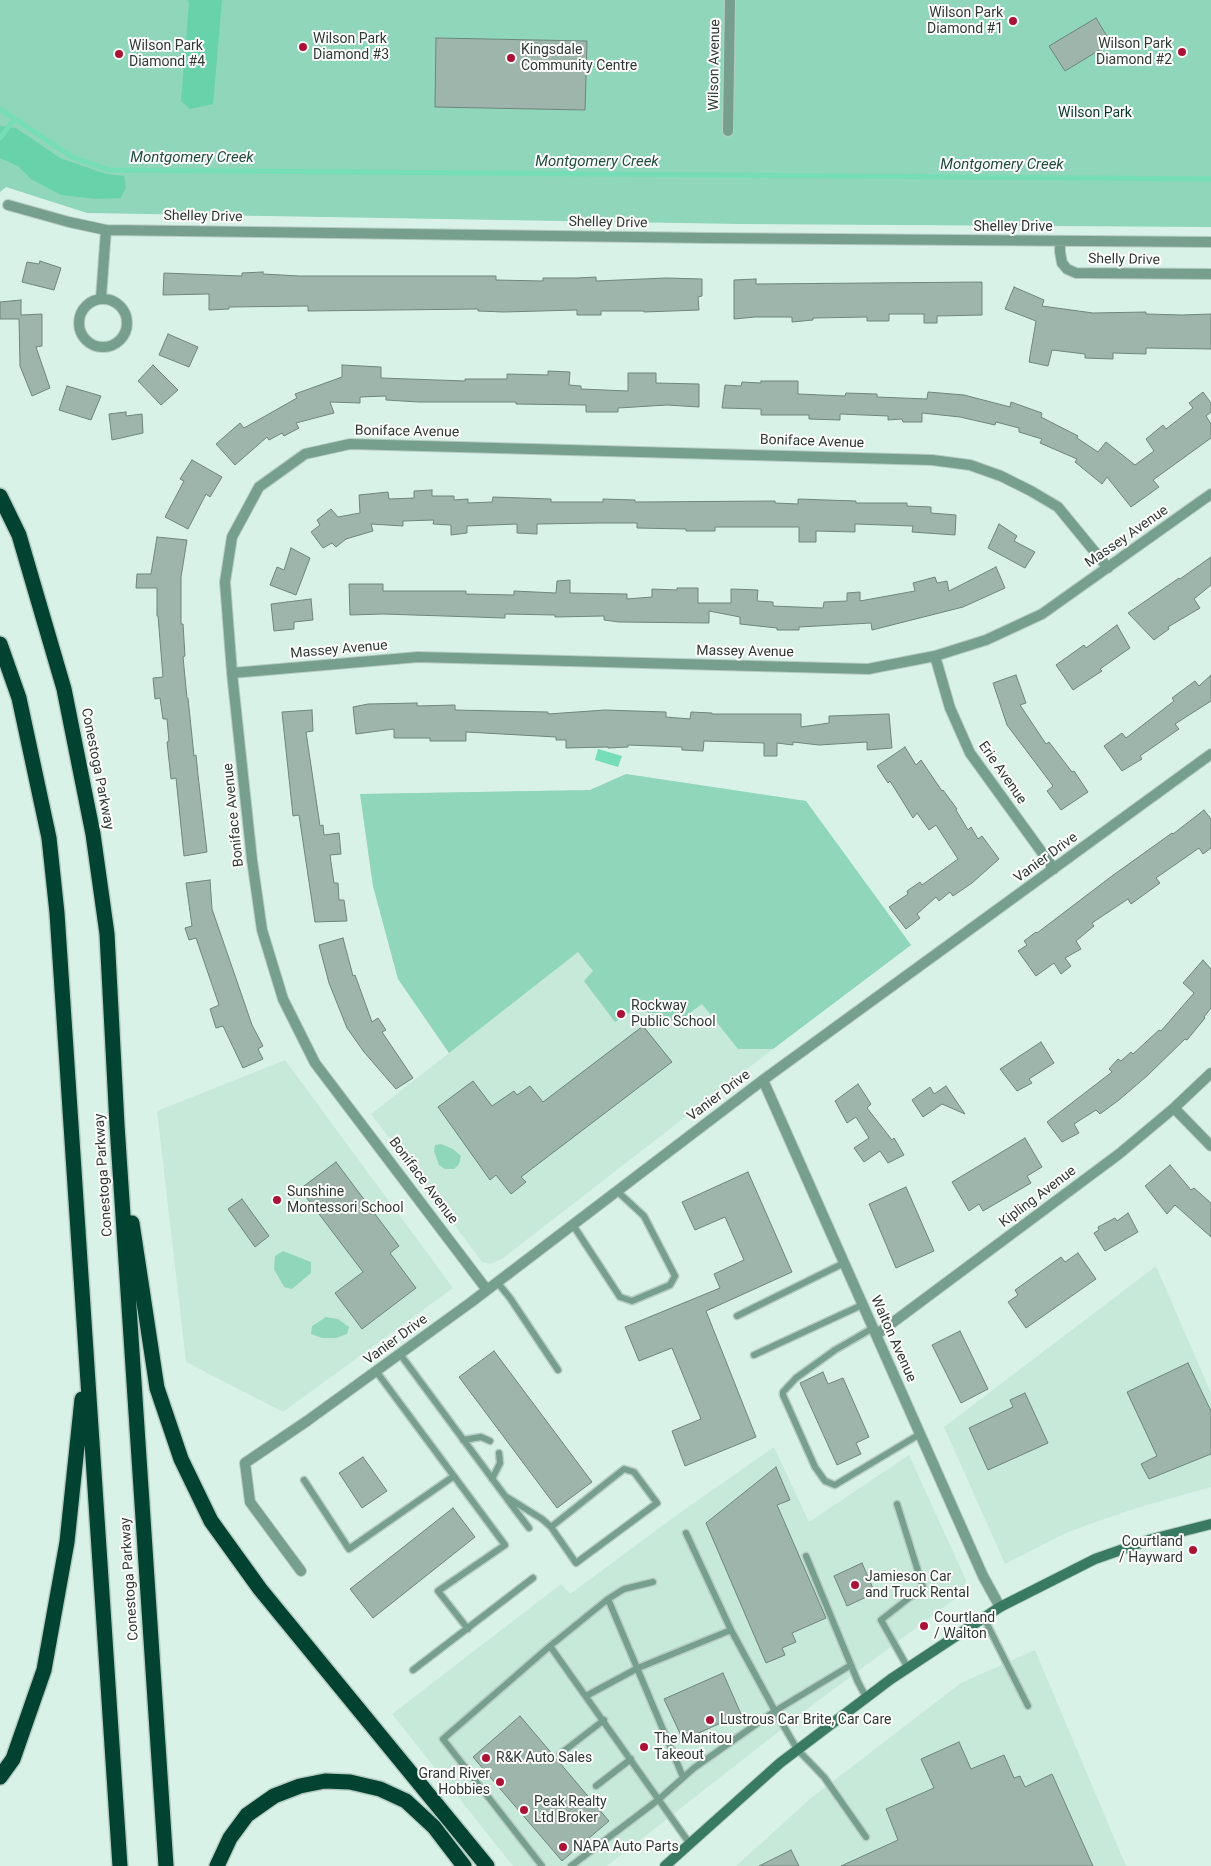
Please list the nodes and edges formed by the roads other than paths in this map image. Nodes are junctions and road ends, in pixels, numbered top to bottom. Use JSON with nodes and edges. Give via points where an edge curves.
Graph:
{"nodes":[{"id":1,"x":730,"y":0,"type":"edge"},
{"id":2,"x":728,"y":131,"type":"dead end"},
{"id":3,"x":8,"y":205,"type":"dead end"},
{"id":4,"x":106,"y":230,"type":"junction"},
{"id":5,"x":1060,"y":241,"type":"junction"},
{"id":6,"x":1211,"y":242,"type":"edge"},
{"id":7,"x":1211,"y":274,"type":"edge"},
{"id":8,"x":101,"y":298,"type":"junction"},
{"id":9,"x":1211,"y":494,"type":"edge"},
{"id":10,"x":0,"y":496,"type":"edge"},
{"id":11,"x":1108,"y":568,"type":"junction"},
{"id":12,"x":0,"y":644,"type":"edge"},
{"id":13,"x":935,"y":656,"type":"junction"},
{"id":14,"x":232,"y":673,"type":"junction"},
{"id":15,"x":1211,"y":754,"type":"edge"},
{"id":16,"x":1054,"y":869,"type":"junction"},
{"id":17,"x":1211,"y":1073,"type":"edge"},
{"id":18,"x":763,"y":1080,"type":"junction"},
{"id":19,"x":1174,"y":1108,"type":"junction"},
{"id":20,"x":117,"y":1125,"type":"junction"},
{"id":21,"x":1211,"y":1146,"type":"edge"},
{"id":22,"x":617,"y":1191,"type":"junction"},
{"id":23,"x":573,"y":1224,"type":"junction"},
{"id":24,"x":844,"y":1263,"type":"junction"},
{"id":25,"x":497,"y":1282,"type":"junction"},
{"id":26,"x":487,"y":1290,"type":"junction"},
{"id":27,"x":862,"y":1305,"type":"junction"},
{"id":28,"x":737,"y":1316,"type":"dead end"},
{"id":29,"x":874,"y":1331,"type":"junction"},
{"id":30,"x":400,"y":1354,"type":"junction"},
{"id":31,"x":754,"y":1355,"type":"dead end"},
{"id":32,"x":87,"y":1358,"type":"junction"},
{"id":33,"x":376,"y":1370,"type":"junction"},
{"id":34,"x":558,"y":1370,"type":"dead end"},
{"id":35,"x":920,"y":1434,"type":"junction"},
{"id":36,"x":463,"y":1440,"type":"junction"},
{"id":37,"x":490,"y":1441,"type":"dead end"},
{"id":38,"x":499,"y":1453,"type":"dead end"},
{"id":39,"x":454,"y":1476,"type":"junction"},
{"id":40,"x":492,"y":1479,"type":"junction"},
{"id":41,"x":304,"y":1480,"type":"dead end"},
{"id":42,"x":505,"y":1496,"type":"junction"},
{"id":43,"x":897,"y":1504,"type":"dead end"},
{"id":44,"x":1211,"y":1524,"type":"edge"},
{"id":45,"x":530,"y":1528,"type":"dead end"},
{"id":46,"x":551,"y":1528,"type":"junction"},
{"id":47,"x":686,"y":1533,"type":"dead end"},
{"id":48,"x":806,"y":1556,"type":"dead end"},
{"id":49,"x":301,"y":1571,"type":"dead end"},
{"id":50,"x":533,"y":1578,"type":"dead end"},
{"id":51,"x":653,"y":1582,"type":"dead end"},
{"id":52,"x":608,"y":1600,"type":"junction"},
{"id":53,"x":1000,"y":1608,"type":"junction"},
{"id":54,"x":984,"y":1618,"type":"junction"},
{"id":55,"x":468,"y":1629,"type":"junction"},
{"id":56,"x":731,"y":1630,"type":"junction"},
{"id":57,"x":550,"y":1646,"type":"junction"},
{"id":58,"x":851,"y":1665,"type":"junction"},
{"id":59,"x":638,"y":1668,"type":"junction"},
{"id":60,"x":908,"y":1668,"type":"junction"},
{"id":61,"x":413,"y":1670,"type":"dead end"},
{"id":62,"x":586,"y":1696,"type":"junction"},
{"id":63,"x":866,"y":1697,"type":"junction"},
{"id":64,"x":1028,"y":1706,"type":"dead end"},
{"id":65,"x":775,"y":1712,"type":"junction"},
{"id":66,"x":604,"y":1720,"type":"junction"},
{"id":67,"x":797,"y":1750,"type":"junction"},
{"id":68,"x":560,"y":1754,"type":"dead end"},
{"id":69,"x":631,"y":1758,"type":"junction"},
{"id":70,"x":0,"y":1777,"type":"edge"},
{"id":71,"x":683,"y":1777,"type":"junction"},
{"id":72,"x":596,"y":1786,"type":"dead end"},
{"id":73,"x":658,"y":1800,"type":"junction"},
{"id":74,"x":866,"y":1838,"type":"dead end"},
{"id":75,"x":690,"y":1844,"type":"junction"},
{"id":76,"x":455,"y":1859,"type":"edge"},
{"id":77,"x":120,"y":1866,"type":"edge"},
{"id":78,"x":166,"y":1866,"type":"edge"},
{"id":79,"x":216,"y":1866,"type":"edge"},
{"id":80,"x":464,"y":1866,"type":"edge"},
{"id":81,"x":487,"y":1866,"type":"edge"},
{"id":82,"x":542,"y":1866,"type":"edge"},
{"id":83,"x":571,"y":1866,"type":"edge"},
{"id":84,"x":666,"y":1866,"type":"edge"}],
"edges":[{"from":1,"to":2,"type":"street","name":"Wilson Avenue"},
{"from":3,"to":4,"type":"street","name":"Shelley Drive"},
{"from":4,"to":5,"type":"street","name":"Shelley Drive"},
{"from":4,"to":8,"type":"street"},
{"from":5,"to":6,"type":"street","name":"Shelley Drive"},
{"from":5,"to":7,"type":"street","name":"Shelly Drive","via":[[1062,263],[1076,273]]},
{"from":8,"to":8,"type":"street","via":[[87,304],[78,325],[90,344],[105,347],[120,340],[127,325],[123,309],[110,299]]},
{"from":9,"to":11,"type":"street","name":"Massey Avenue"},
{"from":10,"to":20,"type":"highway","name":"Conestoga Parkway","via":[[19,535],[64,688],[93,834],[107,934]]},
{"from":11,"to":13,"type":"street","name":"Massey Avenue","via":[[1042,614],[986,640]]},
{"from":11,"to":14,"type":"street","name":"Boniface Avenue","via":[[1058,507],[1001,476],[970,466],[923,460],[350,444],[305,454],[259,487],[232,538],[225,582]]},
{"from":12,"to":32,"type":"highway","name":"Conestoga Parkway","via":[[19,698],[49,838]]},
{"from":13,"to":14,"type":"street","name":"Massey Avenue","via":[[868,669],[418,657]]},
{"from":13,"to":16,"type":"street","name":"Erie Avenue","via":[[950,708],[970,753]]},
{"from":14,"to":26,"type":"street","name":"Boniface Avenue","via":[[262,930],[283,999],[314,1063]]},
{"from":15,"to":16,"type":"street","name":"Vanier Drive"},
{"from":16,"to":18,"type":"street","name":"Vanier Drive"},
{"from":17,"to":19,"type":"street","name":"Kipling Avenue"},
{"from":18,"to":22,"type":"street","name":"Vanier Drive"},
{"from":18,"to":24,"type":"street","name":"Walton Avenue"},
{"from":19,"to":21,"type":"street"},
{"from":19,"to":29,"type":"street","name":"Kipling Avenue","via":[[1119,1154]]},
{"from":20,"to":78,"type":"highway","name":"Conestoga Parkway"},
{"from":20,"to":81,"type":"highway","via":[[157,1388],[181,1458],[211,1520],[260,1589]]},
{"from":22,"to":23,"type":"street","name":"Vanier Drive"},
{"from":22,"to":23,"type":"lane","via":[[644,1216],[675,1276],[670,1285],[632,1302],[620,1297]]},
{"from":23,"to":25,"type":"street","name":"Vanier Drive"},
{"from":24,"to":27,"type":"street","name":"Walton Avenue"},
{"from":24,"to":28,"type":"lane"},
{"from":25,"to":26,"type":"street","name":"Vanier Drive"},
{"from":25,"to":34,"type":"lane"},
{"from":26,"to":30,"type":"street","name":"Vanier Drive"},
{"from":27,"to":29,"type":"street","name":"Walton Avenue"},
{"from":27,"to":31,"type":"lane"},
{"from":29,"to":35,"type":"street","name":"Walton Avenue"},
{"from":29,"to":35,"type":"lane","via":[[836,1350],[796,1378],[784,1392],[815,1467],[825,1481],[835,1485]]},
{"from":30,"to":33,"type":"street","name":"Vanier Drive"},
{"from":30,"to":36,"type":"lane"},
{"from":32,"to":70,"type":"highway","via":[[67,1542],[44,1670],[13,1759]]},
{"from":32,"to":77,"type":"highway","name":"Conestoga Parkway"},
{"from":33,"to":39,"type":"lane"},
{"from":33,"to":49,"type":"street","name":"Vanier Drive","via":[[245,1462],[250,1502]]},
{"from":35,"to":53,"type":"street","name":"Walton Avenue"},
{"from":36,"to":37,"type":"lane","via":[[481,1437]]},
{"from":36,"to":40,"type":"lane"},
{"from":38,"to":40,"type":"lane","via":[[500,1463]]},
{"from":39,"to":41,"type":"lane","via":[[349,1549]]},
{"from":39,"to":55,"type":"lane","via":[[505,1545],[438,1591]]},
{"from":40,"to":42,"type":"lane"},
{"from":42,"to":45,"type":"lane"},
{"from":42,"to":46,"type":"lane"},
{"from":43,"to":60,"type":"lane","via":[[923,1587],[881,1620]]},
{"from":44,"to":53,"type":"main road","via":[[1152,1539],[1095,1559]]},
{"from":46,"to":46,"type":"lane","via":[[624,1469],[634,1472],[657,1503],[576,1564]]},
{"from":47,"to":56,"type":"lane"},
{"from":48,"to":58,"type":"lane"},
{"from":50,"to":55,"type":"lane"},
{"from":51,"to":52,"type":"lane","via":[[624,1589]]},
{"from":52,"to":57,"type":"lane"},
{"from":52,"to":59,"type":"lane"},
{"from":53,"to":54,"type":"main road"},
{"from":54,"to":60,"type":"main road"},
{"from":54,"to":64,"type":"lane"},
{"from":55,"to":61,"type":"lane"},
{"from":56,"to":59,"type":"lane"},
{"from":56,"to":65,"type":"lane"},
{"from":57,"to":62,"type":"lane"},
{"from":57,"to":82,"type":"lane","via":[[443,1739]]},
{"from":58,"to":63,"type":"lane"},
{"from":58,"to":65,"type":"lane"},
{"from":59,"to":62,"type":"lane"},
{"from":59,"to":71,"type":"lane"},
{"from":60,"to":63,"type":"main road"},
{"from":62,"to":66,"type":"lane"},
{"from":63,"to":67,"type":"main road"},
{"from":65,"to":67,"type":"lane"},
{"from":65,"to":71,"type":"lane"},
{"from":66,"to":68,"type":"lane"},
{"from":66,"to":69,"type":"lane"},
{"from":67,"to":74,"type":"lane","via":[[824,1777]]},
{"from":67,"to":75,"type":"main road"},
{"from":69,"to":72,"type":"lane"},
{"from":69,"to":73,"type":"lane"},
{"from":71,"to":73,"type":"lane"},
{"from":73,"to":75,"type":"lane"},
{"from":73,"to":83,"type":"lane"},
{"from":75,"to":84,"type":"main road"},
{"from":76,"to":79,"type":"highway","via":[[434,1827],[406,1801],[380,1789],[350,1782],[325,1781],[274,1796],[247,1815],[230,1838]]},
{"from":76,"to":80,"type":"highway"}]}
